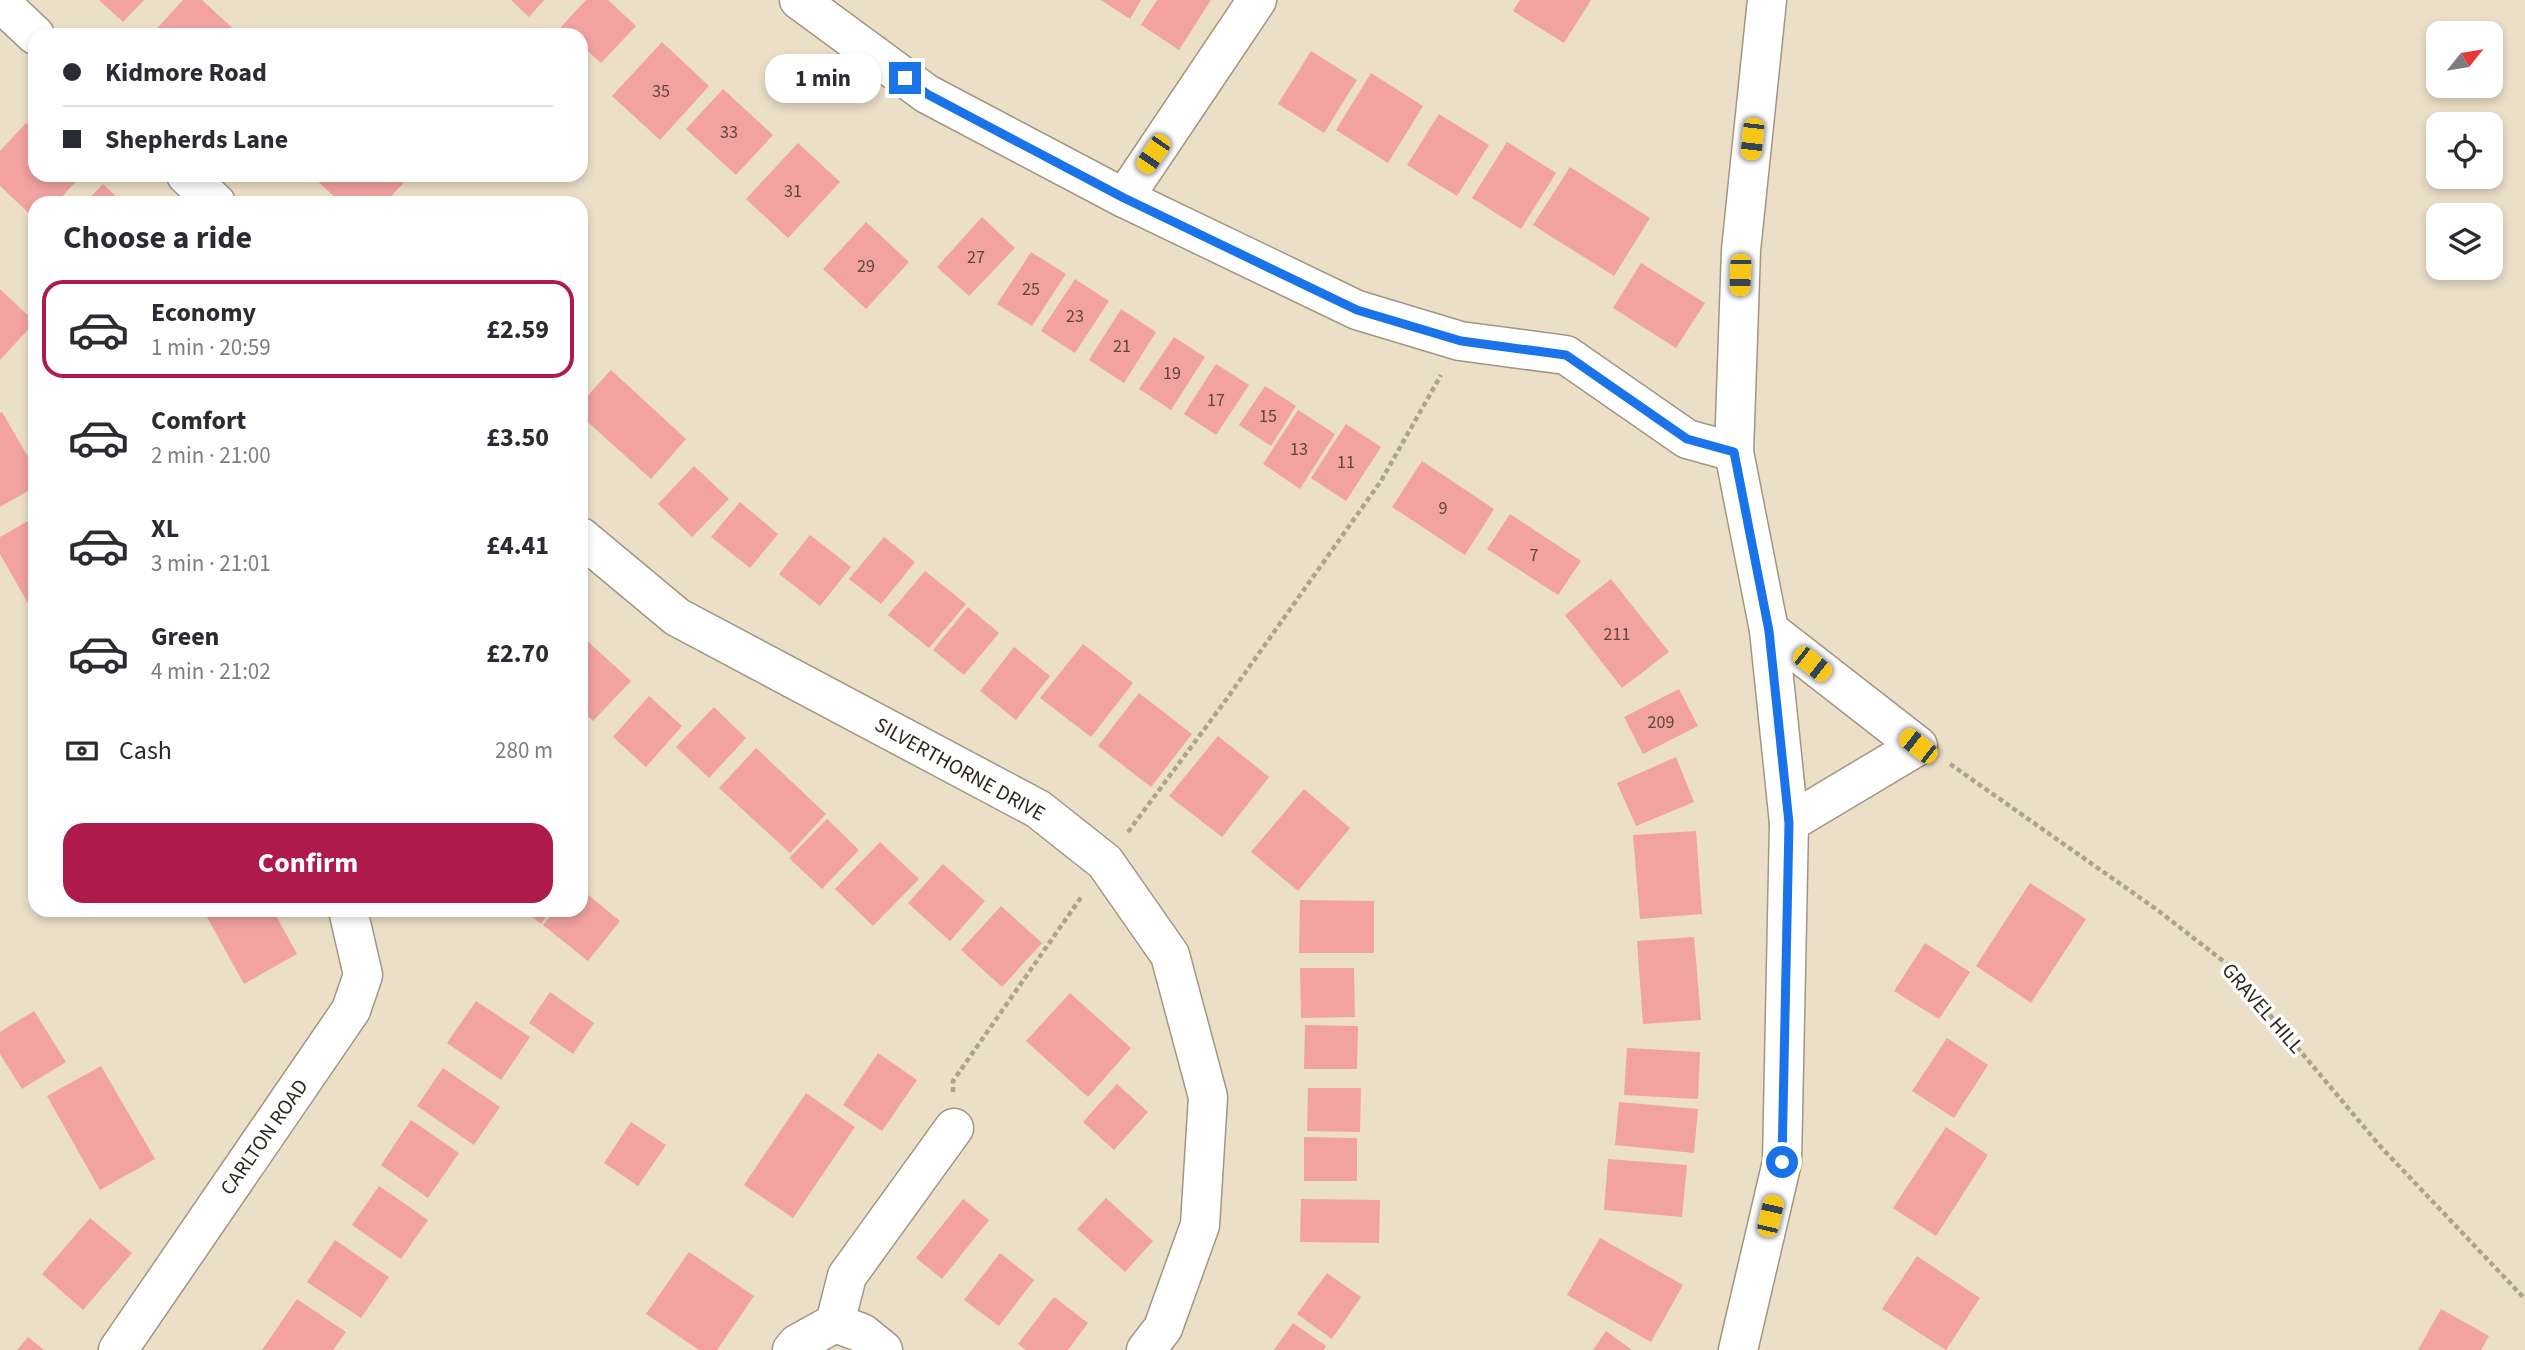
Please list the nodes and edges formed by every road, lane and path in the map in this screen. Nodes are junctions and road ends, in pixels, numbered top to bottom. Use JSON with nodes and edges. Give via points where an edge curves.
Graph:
{"nodes":[{"id":1,"x":799,"y":0,"type":"edge"},
{"id":2,"x":1257,"y":0,"type":"edge"},
{"id":3,"x":1767,"y":0,"type":"edge"},
{"id":4,"x":0,"y":2,"type":"edge"},
{"id":5,"x":28,"y":28,"type":"edge"},
{"id":6,"x":194,"y":182,"type":"edge"},
{"id":7,"x":208,"y":196,"type":"edge"},
{"id":8,"x":1124,"y":198,"type":"junction"},
{"id":9,"x":1461,"y":341,"type":"junction"},
{"id":10,"x":1734,"y":452,"type":"junction"},
{"id":11,"x":588,"y":543,"type":"edge"},
{"id":12,"x":1769,"y":631,"type":"junction"},
{"id":13,"x":1918,"y":746,"type":"junction"},
{"id":14,"x":1789,"y":823,"type":"junction"},
{"id":15,"x":1105,"y":863,"type":"junction"},
{"id":16,"x":350,"y":917,"type":"edge"},
{"id":17,"x":954,"y":1128,"type":"joint"},
{"id":18,"x":2525,"y":1299,"type":"edge"},
{"id":19,"x":835,"y":1323,"type":"junction"},
{"id":20,"x":118,"y":1350,"type":"edge"},
{"id":21,"x":792,"y":1350,"type":"edge"},
{"id":22,"x":883,"y":1350,"type":"edge"},
{"id":23,"x":1146,"y":1350,"type":"edge"},
{"id":24,"x":1738,"y":1350,"type":"edge"}],
"edges":[{"from":1,"to":8,"type":"street","via":[[927,94]]},
{"from":2,"to":8,"type":"street"},
{"from":3,"to":10,"type":"street","via":[[1741,250]]},
{"from":4,"to":5,"type":"street"},
{"from":6,"to":7,"type":"street"},
{"from":8,"to":9,"type":"street","via":[[1357,310]]},
{"from":9,"to":10,"type":"street","via":[[1566,355],[1687,439]]},
{"from":9,"to":15,"type":"path","via":[[1381,481]]},
{"from":10,"to":12,"type":"street"},
{"from":11,"to":15,"type":"street","name":"SILVERTHORNE DRIVE","via":[[677,617],[1038,809]]},
{"from":12,"to":13,"type":"street"},
{"from":12,"to":14,"type":"street"},
{"from":13,"to":14,"type":"street"},
{"from":13,"to":18,"type":"path","name":"GRAVEL HILL","via":[[1948,762],[2227,964],[2380,1146]]},
{"from":14,"to":24,"type":"street","via":[[1782,1162]]},
{"from":15,"to":17,"type":"path","via":[[953,1081]]},
{"from":15,"to":23,"type":"street","name":"SILVERTHORNE DRIVE","via":[[1170,955],[1208,1097],[1200,1225],[1163,1328]]},
{"from":16,"to":20,"type":"street","name":"CARLTON ROAD","via":[[363,975],[351,1010]]},
{"from":17,"to":19,"type":"street","via":[[847,1276]]},
{"from":19,"to":21,"type":"street"},
{"from":19,"to":22,"type":"street","via":[[862,1333]]}]}
